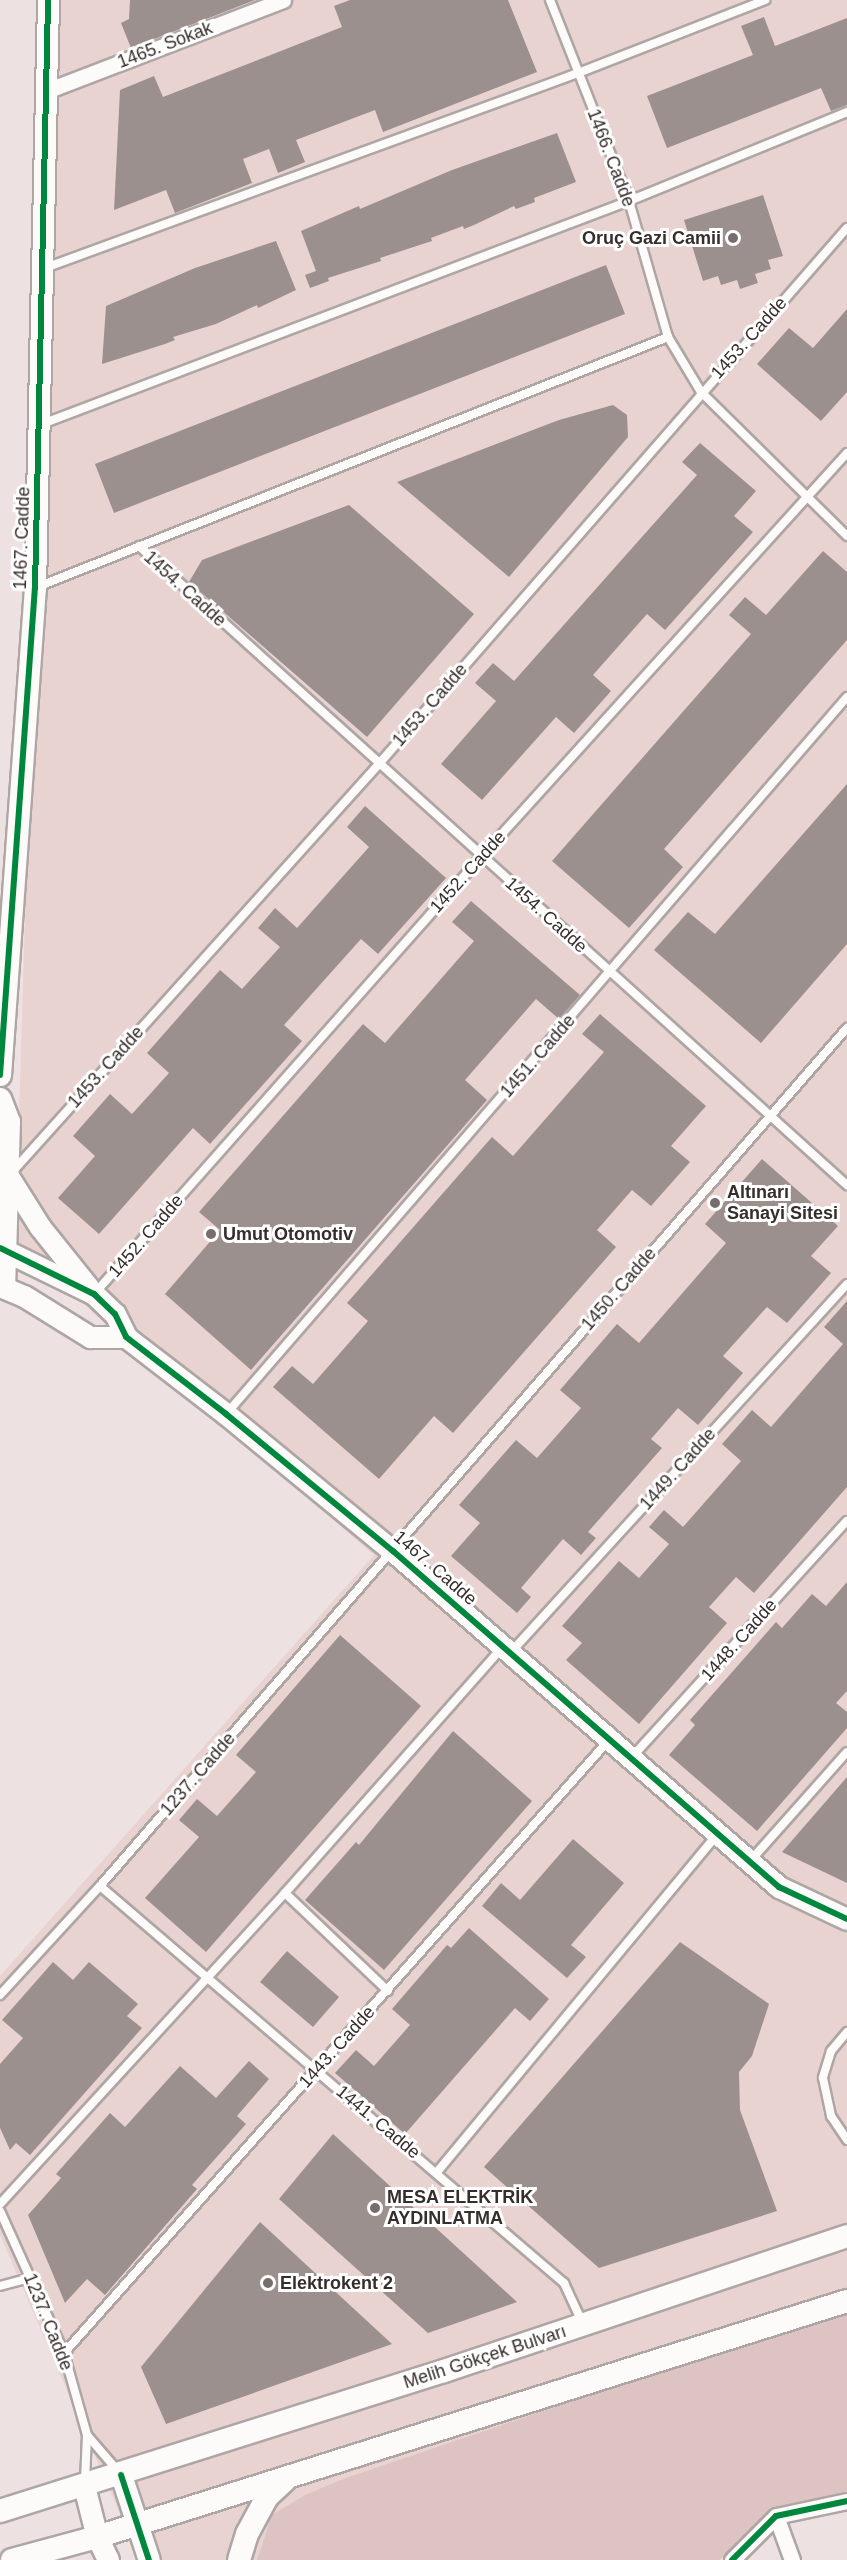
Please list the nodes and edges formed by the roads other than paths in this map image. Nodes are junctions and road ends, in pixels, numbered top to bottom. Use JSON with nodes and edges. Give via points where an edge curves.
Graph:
{"nodes":[{"id":1,"x":48,"y":0,"type":"edge"},
{"id":2,"x":283,"y":0,"type":"edge"},
{"id":3,"x":550,"y":0,"type":"edge"},
{"id":4,"x":765,"y":0,"type":"edge"},
{"id":5,"x":578,"y":73,"type":"junction"},
{"id":6,"x":46,"y":91,"type":"junction"},
{"id":7,"x":847,"y":112,"type":"edge"},
{"id":8,"x":629,"y":201,"type":"junction"},
{"id":9,"x":847,"y":228,"type":"edge"},
{"id":10,"x":45,"y":268,"type":"junction"},
{"id":11,"x":668,"y":338,"type":"junction"},
{"id":12,"x":701,"y":392,"type":"junction"},
{"id":13,"x":40,"y":424,"type":"junction"},
{"id":14,"x":847,"y":453,"type":"edge"},
{"id":15,"x":807,"y":499,"type":"junction"},
{"id":16,"x":847,"y":536,"type":"edge"},
{"id":17,"x":139,"y":546,"type":"junction"},
{"id":18,"x":35,"y":588,"type":"junction"},
{"id":19,"x":847,"y":697,"type":"edge"},
{"id":20,"x":378,"y":765,"type":"junction"},
{"id":21,"x":481,"y":857,"type":"junction"},
{"id":22,"x":611,"y":973,"type":"junction"},
{"id":23,"x":847,"y":1028,"type":"edge"},
{"id":24,"x":0,"y":1076,"type":"edge"},
{"id":25,"x":0,"y":1098,"type":"edge"},
{"id":26,"x":770,"y":1115,"type":"junction"},
{"id":27,"x":8,"y":1176,"type":"junction"},
{"id":28,"x":847,"y":1185,"type":"edge"},
{"id":29,"x":3,"y":1249,"type":"edge"},
{"id":30,"x":847,"y":1284,"type":"edge"},
{"id":31,"x":2,"y":1286,"type":"edge"},
{"id":32,"x":94,"y":1294,"type":"junction"},
{"id":33,"x":126,"y":1337,"type":"junction"},
{"id":34,"x":226,"y":1414,"type":"junction"},
{"id":35,"x":847,"y":1521,"type":"edge"},
{"id":36,"x":393,"y":1551,"type":"junction"},
{"id":37,"x":506,"y":1650,"type":"junction"},
{"id":38,"x":609,"y":1740,"type":"junction"},
{"id":39,"x":847,"y":1752,"type":"edge"},
{"id":40,"x":631,"y":1758,"type":"junction"},
{"id":41,"x":718,"y":1834,"type":"junction"},
{"id":42,"x":750,"y":1861,"type":"junction"},
{"id":43,"x":100,"y":1886,"type":"junction"},
{"id":44,"x":285,"y":1893,"type":"junction"},
{"id":45,"x":847,"y":1918,"type":"edge"},
{"id":46,"x":208,"y":1977,"type":"junction"},
{"id":47,"x":388,"y":1991,"type":"junction"},
{"id":48,"x":0,"y":1995,"type":"edge"},
{"id":49,"x":847,"y":2032,"type":"edge"},
{"id":50,"x":316,"y":2069,"type":"junction"},
{"id":51,"x":847,"y":2140,"type":"edge"},
{"id":52,"x":437,"y":2172,"type":"junction"},
{"id":53,"x":0,"y":2204,"type":"edge"},
{"id":54,"x":0,"y":2211,"type":"edge"},
{"id":55,"x":847,"y":2236,"type":"edge"},
{"id":56,"x":30,"y":2278,"type":"junction"},
{"id":57,"x":0,"y":2286,"type":"edge"},
{"id":58,"x":847,"y":2301,"type":"edge"},
{"id":59,"x":583,"y":2325,"type":"junction"},
{"id":60,"x":64,"y":2353,"type":"junction"},
{"id":61,"x":87,"y":2435,"type":"junction"},
{"id":62,"x":121,"y":2475,"type":"junction"},
{"id":63,"x":288,"y":2477,"type":"junction"},
{"id":64,"x":84,"y":2486,"type":"junction"},
{"id":65,"x":847,"y":2502,"type":"edge"},
{"id":66,"x":0,"y":2511,"type":"edge"},
{"id":67,"x":777,"y":2516,"type":"junction"},
{"id":68,"x":136,"y":2524,"type":"junction"},
{"id":69,"x":97,"y":2538,"type":"junction"},
{"id":70,"x":12,"y":2560,"type":"edge"},
{"id":71,"x":108,"y":2560,"type":"edge"},
{"id":72,"x":150,"y":2560,"type":"edge"},
{"id":73,"x":239,"y":2560,"type":"edge"},
{"id":74,"x":732,"y":2560,"type":"edge"},
{"id":75,"x":792,"y":2560,"type":"edge"}],
"edges":[{"from":1,"to":6,"type":"street","name":"1467. Cadde"},
{"from":2,"to":6,"type":"street","name":"1465. Sokak"},
{"from":3,"to":5,"type":"lane","name":"1466. Cadde"},
{"from":4,"to":5,"type":"lane"},
{"from":5,"to":8,"type":"lane","name":"1466. Cadde"},
{"from":5,"to":10,"type":"lane"},
{"from":6,"to":10,"type":"street","name":"1467. Cadde"},
{"from":7,"to":8,"type":"lane"},
{"from":8,"to":11,"type":"lane","name":"1466. Cadde"},
{"from":8,"to":13,"type":"lane"},
{"from":9,"to":12,"type":"lane","name":"1453. Cadde"},
{"from":10,"to":13,"type":"street","name":"1467. Cadde"},
{"from":11,"to":12,"type":"lane","name":"1466. Cadde"},
{"from":11,"to":17,"type":"lane"},
{"from":12,"to":15,"type":"lane","name":"1466. Cadde"},
{"from":12,"to":20,"type":"lane","name":"1453. Cadde"},
{"from":13,"to":18,"type":"street","name":"1467. Cadde"},
{"from":14,"to":15,"type":"lane","name":"1452. Cadde"},
{"from":15,"to":16,"type":"lane","name":"1466. Cadde"},
{"from":15,"to":21,"type":"lane","name":"1452. Cadde"},
{"from":17,"to":18,"type":"lane"},
{"from":17,"to":20,"type":"lane","name":"1454. Cadde"},
{"from":18,"to":24,"type":"street","name":"1467. Cadde"},
{"from":19,"to":22,"type":"lane","name":"1451. Cadde"},
{"from":20,"to":21,"type":"lane","name":"1454. Cadde"},
{"from":20,"to":27,"type":"lane","name":"1453. Cadde"},
{"from":21,"to":22,"type":"lane","name":"1454. Cadde"},
{"from":21,"to":32,"type":"lane","name":"1452. Cadde"},
{"from":22,"to":26,"type":"lane","name":"1454. Cadde"},
{"from":22,"to":34,"type":"lane","name":"1451. Cadde"},
{"from":23,"to":26,"type":"lane","name":"1450. Cadde"},
{"from":25,"to":27,"type":"street","via":[[9,1121]]},
{"from":26,"to":28,"type":"lane","name":"1454. Cadde"},
{"from":26,"to":36,"type":"lane","name":"1450. Cadde"},
{"from":27,"to":29,"type":"street"},
{"from":27,"to":32,"type":"street","via":[[40,1227]]},
{"from":29,"to":31,"type":"street"},
{"from":29,"to":32,"type":"street","name":"1467. Cadde"},
{"from":30,"to":37,"type":"lane","name":"1449. Cadde"},
{"from":31,"to":33,"type":"street","via":[[90,1337]]},
{"from":32,"to":33,"type":"street","name":"1467. Cadde","via":[[115,1314]]},
{"from":33,"to":34,"type":"street","name":"1467. Cadde"},
{"from":34,"to":36,"type":"street","name":"1467. Cadde"},
{"from":35,"to":40,"type":"lane","name":"1448. Cadde"},
{"from":36,"to":37,"type":"street","name":"1467. Cadde"},
{"from":36,"to":43,"type":"lane","name":"1237. Cadde"},
{"from":37,"to":38,"type":"street","name":"1467. Cadde"},
{"from":37,"to":44,"type":"lane","name":"1449. Cadde"},
{"from":38,"to":40,"type":"street","name":"1467. Cadde"},
{"from":38,"to":47,"type":"lane","name":"1443. Cadde"},
{"from":39,"to":42,"type":"lane"},
{"from":40,"to":41,"type":"street","name":"1467. Cadde"},
{"from":41,"to":42,"type":"street","name":"1467. Cadde"},
{"from":41,"to":52,"type":"lane"},
{"from":42,"to":45,"type":"street","name":"1467. Cadde","via":[[779,1887]]},
{"from":43,"to":46,"type":"lane","name":"1441. Cadde"},
{"from":43,"to":48,"type":"lane","name":"1237. Cadde"},
{"from":44,"to":46,"type":"lane","name":"1449. Cadde"},
{"from":44,"to":47,"type":"lane"},
{"from":46,"to":50,"type":"lane","name":"1441. Cadde"},
{"from":46,"to":53,"type":"lane","name":"1449. Cadde"},
{"from":47,"to":50,"type":"lane","name":"1443. Cadde"},
{"from":49,"to":51,"type":"lane","via":[[831,2051],[824,2078],[831,2116]]},
{"from":50,"to":52,"type":"lane","name":"1441. Cadde"},
{"from":50,"to":60,"type":"lane","name":"1443. Cadde"},
{"from":52,"to":59,"type":"lane","name":"1441. Cadde","via":[[564,2283]]},
{"from":54,"to":56,"type":"lane","name":"1237. Cadde"},
{"from":55,"to":59,"type":"main road","name":"Melih Gökçek Bulvarı"},
{"from":56,"to":57,"type":"lane"},
{"from":56,"to":60,"type":"lane","name":"1237. Cadde"},
{"from":58,"to":63,"type":"main road"},
{"from":59,"to":62,"type":"main road","name":"Melih Gökçek Bulvarı"},
{"from":60,"to":61,"type":"lane","name":"1237. Cadde"},
{"from":61,"to":62,"type":"lane","name":"1237. Cadde"},
{"from":61,"to":64,"type":"lane","name":"1237. Cadde"},
{"from":62,"to":64,"type":"main road","name":"Melih Gökçek Bulvarı"},
{"from":62,"to":68,"type":"street","name":"1237. Cadde"},
{"from":63,"to":68,"type":"main road"},
{"from":63,"to":73,"type":"main road","via":[[267,2497],[247,2534]]},
{"from":64,"to":66,"type":"main road","name":"Melih Gökçek Bulvarı"},
{"from":64,"to":69,"type":"street","name":"1237. Cadde"},
{"from":65,"to":67,"type":"street"},
{"from":67,"to":74,"type":"street"},
{"from":67,"to":75,"type":"street"},
{"from":68,"to":69,"type":"main road"},
{"from":68,"to":72,"type":"street","name":"1237. Cadde"},
{"from":69,"to":70,"type":"main road"},
{"from":69,"to":71,"type":"street","name":"1237. Cadde"}]}
